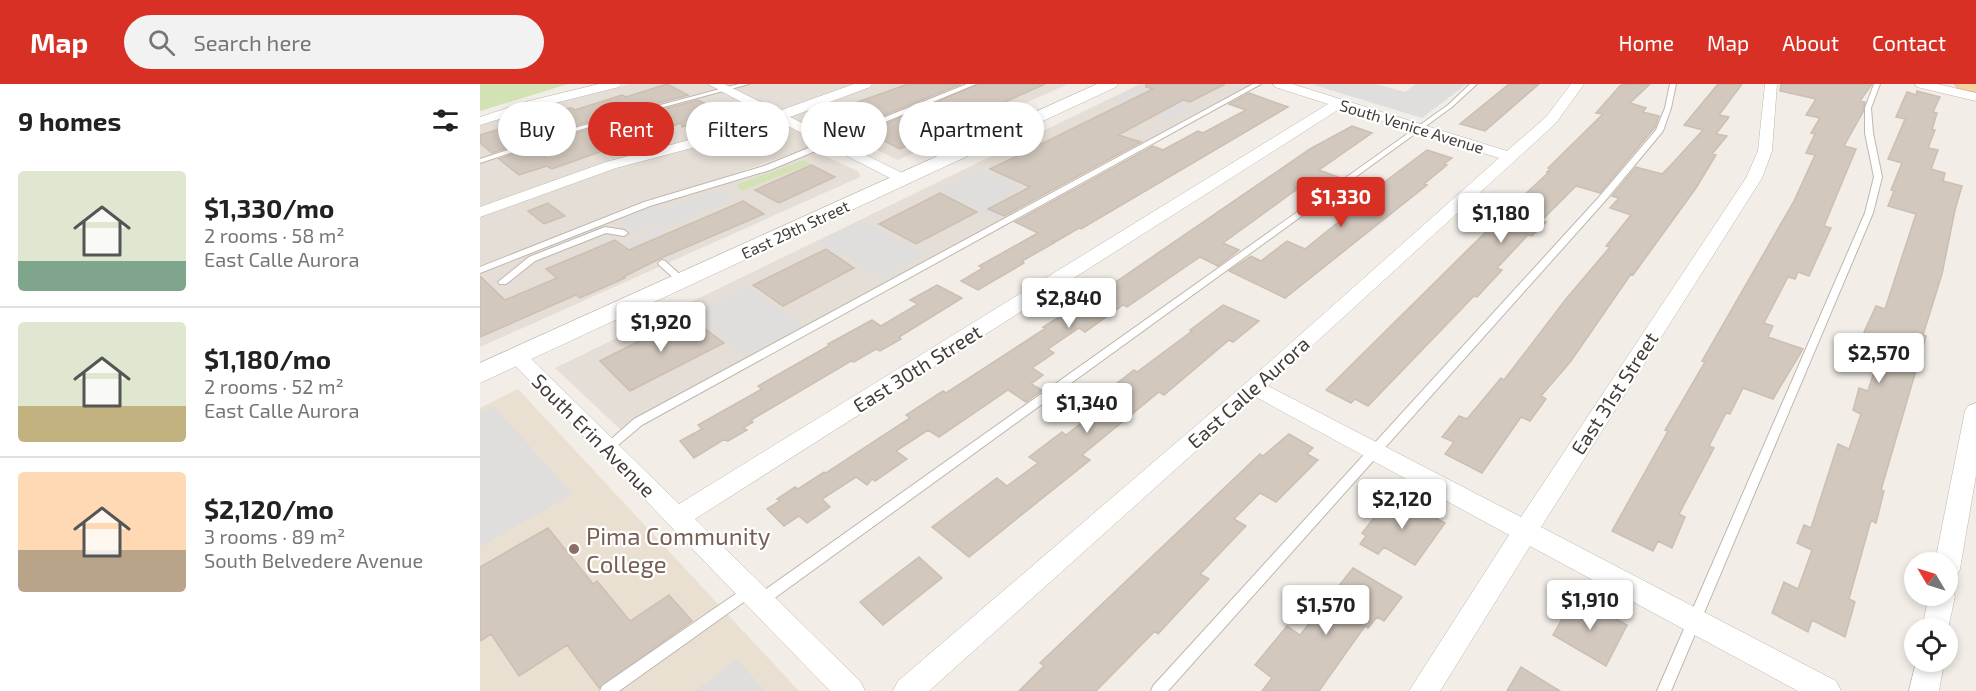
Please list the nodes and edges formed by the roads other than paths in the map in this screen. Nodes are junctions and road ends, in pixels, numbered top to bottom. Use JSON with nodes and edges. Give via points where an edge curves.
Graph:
{"nodes":[{"id":1,"x":615,"y":84,"type":"edge"},
{"id":2,"x":714,"y":84,"type":"edge"},
{"id":3,"x":746,"y":84,"type":"edge"},
{"id":4,"x":866,"y":84,"type":"edge"},
{"id":5,"x":973,"y":84,"type":"edge"},
{"id":6,"x":1110,"y":84,"type":"edge"},
{"id":7,"x":1258,"y":84,"type":"edge"},
{"id":8,"x":1474,"y":84,"type":"edge"},
{"id":9,"x":1578,"y":84,"type":"edge"},
{"id":10,"x":1673,"y":84,"type":"edge"},
{"id":11,"x":1771,"y":84,"type":"edge"},
{"id":12,"x":1877,"y":84,"type":"edge"},
{"id":13,"x":1921,"y":84,"type":"edge"},
{"id":14,"x":1965,"y":84,"type":"edge"},
{"id":15,"x":1285,"y":85,"type":"edge"},
{"id":16,"x":1976,"y":86,"type":"edge"},
{"id":17,"x":727,"y":90,"type":"junction"},
{"id":18,"x":1976,"y":97,"type":"edge"},
{"id":19,"x":750,"y":102,"type":"edge"},
{"id":20,"x":1340,"y":103,"type":"junction"},
{"id":21,"x":789,"y":113,"type":"edge"},
{"id":22,"x":887,"y":119,"type":"edge"},
{"id":23,"x":480,"y":121,"type":"edge"},
{"id":24,"x":1418,"y":128,"type":"junction"},
{"id":25,"x":686,"y":145,"type":"edge"},
{"id":26,"x":801,"y":154,"type":"edge"},
{"id":27,"x":858,"y":156,"type":"edge"},
{"id":28,"x":1510,"y":157,"type":"junction"},
{"id":29,"x":480,"y":161,"type":"edge"},
{"id":30,"x":903,"y":179,"type":"junction"},
{"id":31,"x":480,"y":212,"type":"edge"},
{"id":32,"x":624,"y":233,"type":"dead end"},
{"id":33,"x":662,"y":263,"type":"dead end"},
{"id":34,"x":480,"y":270,"type":"edge"},
{"id":35,"x":682,"y":281,"type":"junction"},
{"id":36,"x":503,"y":282,"type":"dead end"},
{"id":37,"x":517,"y":357,"type":"junction"},
{"id":38,"x":480,"y":374,"type":"edge"},
{"id":39,"x":1254,"y":387,"type":"junction"},
{"id":40,"x":1976,"y":411,"type":"edge"},
{"id":41,"x":607,"y":448,"type":"junction"},
{"id":42,"x":1374,"y":450,"type":"junction"},
{"id":43,"x":677,"y":518,"type":"junction"},
{"id":44,"x":1526,"y":530,"type":"junction"},
{"id":45,"x":1950,"y":552,"type":"edge"},
{"id":46,"x":755,"y":596,"type":"junction"},
{"id":47,"x":1694,"y":620,"type":"junction"},
{"id":48,"x":1928,"y":672,"type":"edge"},
{"id":49,"x":607,"y":691,"type":"edge"},
{"id":50,"x":850,"y":691,"type":"edge"},
{"id":51,"x":908,"y":691,"type":"edge"},
{"id":52,"x":1158,"y":691,"type":"edge"},
{"id":53,"x":1424,"y":691,"type":"edge"},
{"id":54,"x":1664,"y":691,"type":"edge"},
{"id":55,"x":1826,"y":691,"type":"edge"},
{"id":56,"x":1924,"y":691,"type":"edge"}],
"edges":[{"from":1,"to":23,"type":"street"},
{"from":2,"to":17,"type":"street"},
{"from":3,"to":17,"type":"lane"},
{"from":4,"to":21,"type":"street"},
{"from":5,"to":22,"type":"lane"},
{"from":6,"to":30,"type":"street","name":"East 29th Street"},
{"from":7,"to":41,"type":"lane","via":[[638,422]]},
{"from":8,"to":24,"type":"lane"},
{"from":9,"to":28,"type":"street","name":"East Calle Aurora","via":[[1562,109]]},
{"from":10,"to":42,"type":"lane","via":[[1659,131]]},
{"from":11,"to":44,"type":"street","name":"East 31st Street","via":[[1765,151],[1754,178]]},
{"from":12,"to":47,"type":"lane","via":[[1868,108],[1878,177],[1869,213]]},
{"from":13,"to":18,"type":"street"},
{"from":14,"to":16,"type":"main road"},
{"from":15,"to":20,"type":"street","name":"South Venice Avenue"},
{"from":17,"to":19,"type":"street"},
{"from":17,"to":29,"type":"lane","via":[[580,128]]},
{"from":20,"to":24,"type":"street","name":"South Venice Avenue"},
{"from":20,"to":43,"type":"street","name":"East 30th Street"},
{"from":24,"to":28,"type":"street","name":"South Venice Avenue"},
{"from":24,"to":46,"type":"lane"},
{"from":25,"to":31,"type":"street","via":[[611,165]]},
{"from":26,"to":34,"type":"lane","via":[[647,204]]},
{"from":27,"to":30,"type":"street"},
{"from":28,"to":39,"type":"street","name":"East Calle Aurora"},
{"from":30,"to":35,"type":"street","name":"East 29th Street"},
{"from":32,"to":36,"type":"lane","via":[[605,230],[532,259]]},
{"from":33,"to":35,"type":"lane"},
{"from":35,"to":37,"type":"street","name":"East 29th Street"},
{"from":37,"to":38,"type":"street","name":"East 29th Street"},
{"from":37,"to":41,"type":"street","name":"South Erin Avenue"},
{"from":39,"to":42,"type":"street"},
{"from":39,"to":51,"type":"street","name":"East Calle Aurora"},
{"from":40,"to":45,"type":"street"},
{"from":41,"to":43,"type":"street","name":"South Erin Avenue"},
{"from":42,"to":44,"type":"street"},
{"from":42,"to":52,"type":"lane"},
{"from":43,"to":46,"type":"street","name":"South Erin Avenue"},
{"from":44,"to":47,"type":"street"},
{"from":44,"to":53,"type":"street","name":"East 31st Street"},
{"from":46,"to":49,"type":"lane"},
{"from":46,"to":50,"type":"street","name":"South Erin Avenue"},
{"from":47,"to":54,"type":"lane"},
{"from":47,"to":55,"type":"street"},
{"from":48,"to":56,"type":"street"}]}
